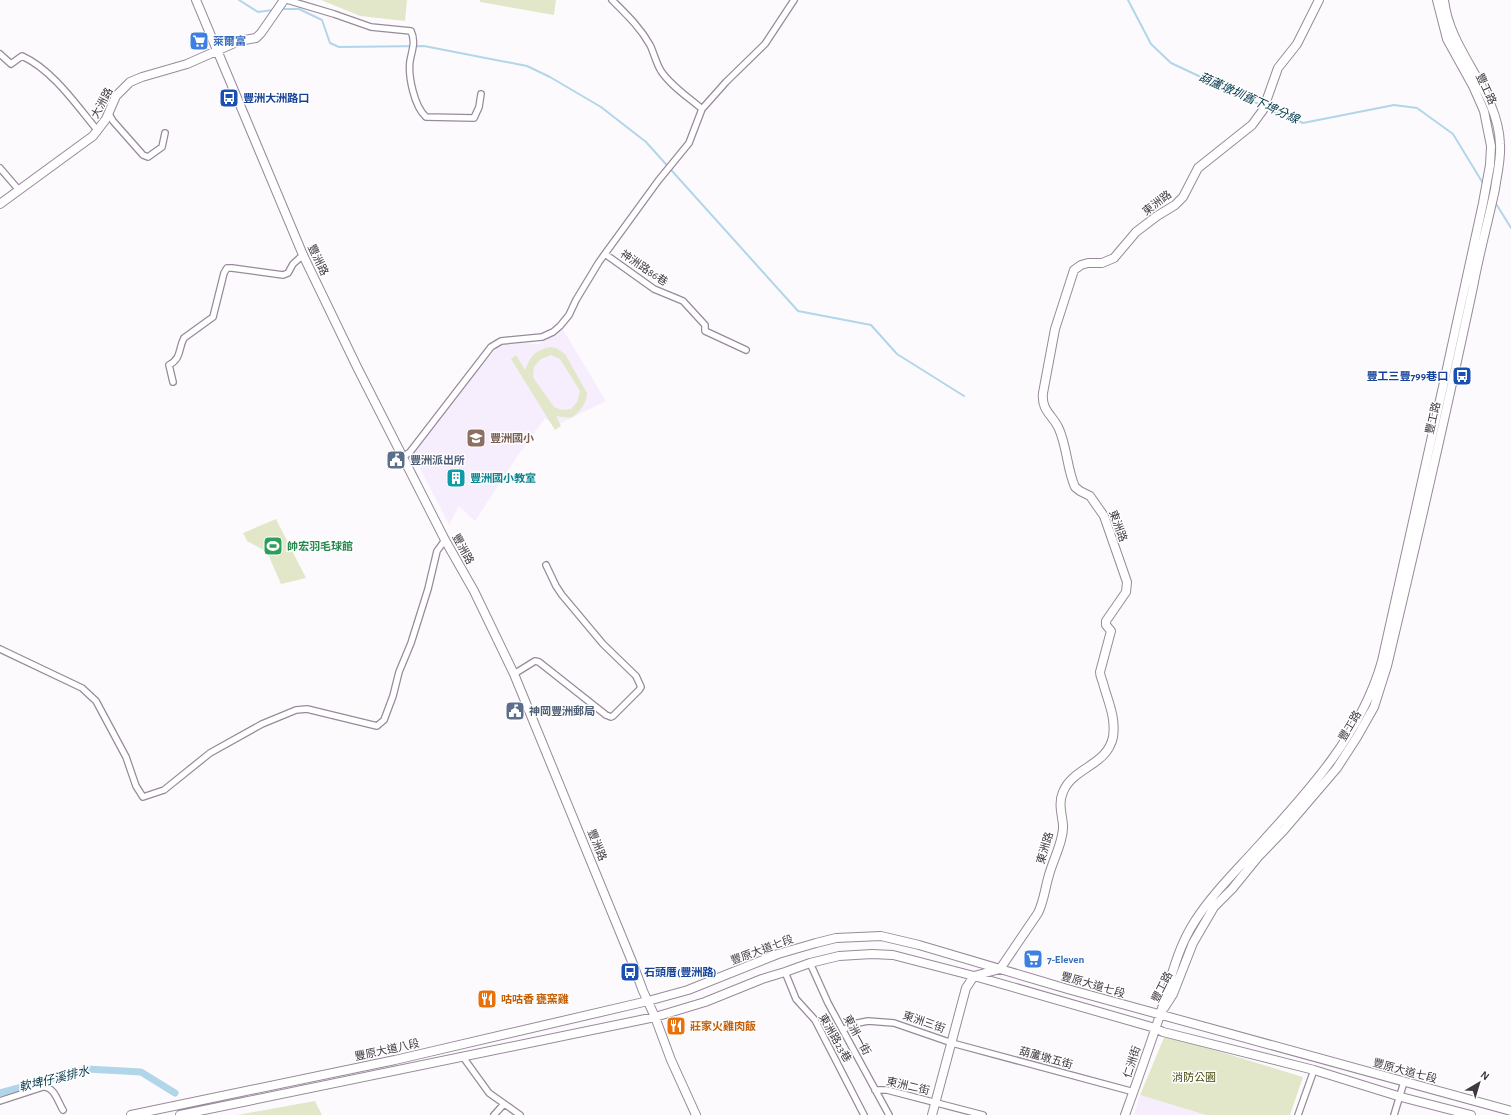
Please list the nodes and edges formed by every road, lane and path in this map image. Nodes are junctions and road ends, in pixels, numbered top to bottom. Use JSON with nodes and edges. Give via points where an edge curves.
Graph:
{"nodes":[{"id":1,"x":196,"y":0,"type":"edge"},
{"id":2,"x":286,"y":0,"type":"edge"},
{"id":3,"x":612,"y":0,"type":"edge"},
{"id":4,"x":794,"y":0,"type":"edge"},
{"id":5,"x":1319,"y":0,"type":"edge"},
{"id":6,"x":1437,"y":0,"type":"edge"},
{"id":7,"x":1444,"y":0,"type":"edge"},
{"id":8,"x":217,"y":51,"type":"junction"},
{"id":9,"x":0,"y":54,"type":"edge"},
{"id":10,"x":481,"y":94,"type":"dead end"},
{"id":11,"x":702,"y":109,"type":"junction"},
{"id":12,"x":109,"y":114,"type":"junction"},
{"id":13,"x":98,"y":131,"type":"junction"},
{"id":14,"x":164,"y":133,"type":"dead end"},
{"id":15,"x":0,"y":168,"type":"edge"},
{"id":16,"x":18,"y":189,"type":"junction"},
{"id":17,"x":0,"y":204,"type":"edge"},
{"id":18,"x":303,"y":254,"type":"junction"},
{"id":19,"x":605,"y":254,"type":"junction"},
{"id":20,"x":746,"y":350,"type":"dead end"},
{"id":21,"x":173,"y":382,"type":"dead end"},
{"id":22,"x":403,"y":456,"type":"junction"},
{"id":23,"x":445,"y":540,"type":"junction"},
{"id":24,"x":546,"y":565,"type":"dead end"},
{"id":25,"x":0,"y":649,"type":"edge"},
{"id":26,"x":514,"y":674,"type":"junction"},
{"id":27,"x":810,"y":963,"type":"junction"},
{"id":28,"x":1000,"y":969,"type":"junction"},
{"id":29,"x":785,"y":972,"type":"junction"},
{"id":30,"x":974,"y":976,"type":"junction"},
{"id":31,"x":648,"y":1001,"type":"junction"},
{"id":32,"x":1160,"y":1015,"type":"junction"},
{"id":33,"x":655,"y":1017,"type":"junction"},
{"id":34,"x":1155,"y":1028,"type":"junction"},
{"id":35,"x":843,"y":1030,"type":"junction"},
{"id":36,"x":952,"y":1043,"type":"junction"},
{"id":37,"x":463,"y":1057,"type":"junction"},
{"id":38,"x":1314,"y":1070,"type":"junction"},
{"id":39,"x":1404,"y":1082,"type":"junction"},
{"id":40,"x":875,"y":1090,"type":"junction"},
{"id":41,"x":1134,"y":1092,"type":"junction"},
{"id":42,"x":1401,"y":1097,"type":"junction"},
{"id":43,"x":0,"y":1102,"type":"edge"},
{"id":44,"x":935,"y":1103,"type":"junction"},
{"id":45,"x":504,"y":1104,"type":"junction"},
{"id":46,"x":63,"y":1110,"type":"dead end"},
{"id":47,"x":1511,"y":1111,"type":"edge"},
{"id":48,"x":131,"y":1115,"type":"edge"},
{"id":49,"x":180,"y":1115,"type":"edge"},
{"id":50,"x":494,"y":1115,"type":"edge"},
{"id":51,"x":520,"y":1115,"type":"edge"},
{"id":52,"x":696,"y":1115,"type":"edge"},
{"id":53,"x":864,"y":1115,"type":"edge"},
{"id":54,"x":889,"y":1115,"type":"edge"},
{"id":55,"x":932,"y":1115,"type":"edge"},
{"id":56,"x":984,"y":1115,"type":"edge"},
{"id":57,"x":1125,"y":1115,"type":"edge"},
{"id":58,"x":1298,"y":1115,"type":"edge"},
{"id":59,"x":1394,"y":1115,"type":"edge"},
{"id":60,"x":1471,"y":1115,"type":"edge"}],
"edges":[{"from":1,"to":8,"type":"street","name":"豐洲路"},
{"from":2,"to":8,"type":"street","name":"大洲路","via":[[256,38],[239,41]]},
{"from":2,"to":10,"type":"street","via":[[371,27],[411,31],[414,46],[410,73],[416,101],[426,116],[474,118]]},
{"from":3,"to":11,"type":"street","via":[[642,33],[654,52],[660,70],[673,85]]},
{"from":4,"to":11,"type":"street","via":[[765,44]]},
{"from":5,"to":28,"type":"street","name":"東洲路","via":[[1297,44],[1278,68],[1264,107],[1248,129],[1198,168],[1179,201],[1136,232],[1114,258],[1102,263],[1081,265],[1074,270],[1055,329],[1043,393],[1044,406],[1060,430],[1075,486],[1090,496],[1104,516],[1127,582],[1126,592],[1106,621],[1110,631],[1100,672],[1113,716],[1113,730],[1111,742],[1103,756],[1074,777],[1063,792],[1060,808],[1063,826],[1042,905]]},
{"from":6,"to":32,"type":"street","name":"豐工路","via":[[1447,39],[1484,111],[1491,146],[1483,203],[1382,661],[1376,682],[1351,732],[1329,764],[1212,897],[1194,922],[1184,940],[1170,978]]},
{"from":7,"to":32,"type":"street","name":"豐工路","via":[[1452,32],[1490,100],[1497,123],[1500,166],[1388,666],[1374,707],[1337,768],[1214,907],[1193,943],[1173,994]]},
{"from":8,"to":12,"type":"street","name":"大洲路","via":[[187,64],[130,82],[116,96]]},
{"from":8,"to":18,"type":"street","name":"豐洲路"},
{"from":9,"to":13,"type":"street","via":[[12,64],[22,56],[34,61],[61,86]]},
{"from":11,"to":19,"type":"street","via":[[689,144],[658,181]]},
{"from":12,"to":13,"type":"street","name":"大洲路"},
{"from":12,"to":14,"type":"street","via":[[148,158],[162,147]]},
{"from":13,"to":16,"type":"street","name":"大洲路"},
{"from":15,"to":16,"type":"street"},
{"from":16,"to":17,"type":"street","name":"大洲路"},
{"from":18,"to":21,"type":"street","via":[[288,273],[283,275],[227,268],[213,317],[184,338],[180,353],[175,362],[169,365]]},
{"from":18,"to":22,"type":"street","name":"豐洲路"},
{"from":19,"to":20,"type":"street","name":"神洲路86巷","via":[[654,289],[683,301],[705,325],[705,331]]},
{"from":19,"to":22,"type":"street","via":[[569,315],[556,329],[542,337],[501,341],[491,347],[410,452]]},
{"from":22,"to":23,"type":"street","name":"豐洲路"},
{"from":23,"to":25,"type":"street","via":[[437,551],[428,590],[393,696],[384,720],[377,726],[307,709],[296,710],[262,724],[221,746],[164,790],[143,797],[136,786],[126,758],[96,702],[82,688]]},
{"from":23,"to":26,"type":"street","name":"豐洲路","via":[[474,591]]},
{"from":24,"to":26,"type":"street","via":[[562,595],[603,644],[636,676],[641,687],[610,717],[539,662],[535,661]]},
{"from":26,"to":31,"type":"street","name":"豐洲路"},
{"from":27,"to":29,"type":"street"},
{"from":27,"to":30,"type":"street","via":[[845,956],[893,955]]},
{"from":27,"to":35,"type":"street","name":"東洲一街"},
{"from":28,"to":30,"type":"street"},
{"from":28,"to":31,"type":"street","name":"豐原大道七段","via":[[881,936],[836,938],[778,954],[688,990]]},
{"from":28,"to":32,"type":"street","name":"豐原大道七段"},
{"from":29,"to":33,"type":"street","via":[[705,1002]]},
{"from":29,"to":53,"type":"street","name":"東洲路23巷","via":[[796,998],[815,1020]]},
{"from":30,"to":34,"type":"street"},
{"from":30,"to":36,"type":"street","via":[[966,988]]},
{"from":31,"to":33,"type":"street","name":"豐洲路"},
{"from":31,"to":48,"type":"street","name":"豐原大道八段","via":[[395,1060]]},
{"from":32,"to":34,"type":"street","name":"仁洲街"},
{"from":32,"to":39,"type":"street","name":"豐原大道七段"},
{"from":33,"to":37,"type":"street","name":"豐原大道八段"},
{"from":33,"to":52,"type":"street","name":"豐洲路"},
{"from":34,"to":38,"type":"street"},
{"from":34,"to":41,"type":"street","name":"仁洲街"},
{"from":35,"to":36,"type":"street","name":"東洲三街","via":[[853,1024],[868,1021],[894,1022]]},
{"from":35,"to":40,"type":"street","name":"東洲一街"},
{"from":36,"to":41,"type":"street","name":"葫蘆墩五街"},
{"from":36,"to":44,"type":"street"},
{"from":37,"to":45,"type":"street","via":[[489,1093]]},
{"from":37,"to":49,"type":"street","name":"豐原大道八段"},
{"from":38,"to":42,"type":"street"},
{"from":38,"to":58,"type":"street"},
{"from":39,"to":42,"type":"street"},
{"from":39,"to":47,"type":"street","name":"豐原大道七段"},
{"from":40,"to":44,"type":"street","name":"東洲二街","via":[[886,1090]]},
{"from":40,"to":54,"type":"street","name":"東洲一街"},
{"from":41,"to":57,"type":"street","name":"仁洲街"},
{"from":42,"to":59,"type":"street"},
{"from":42,"to":60,"type":"street"},
{"from":43,"to":46,"type":"street","via":[[47,1087],[52,1090]]},
{"from":44,"to":55,"type":"street"},
{"from":44,"to":56,"type":"street","name":"東洲二街"},
{"from":45,"to":50,"type":"street"},
{"from":45,"to":51,"type":"street"}]}
